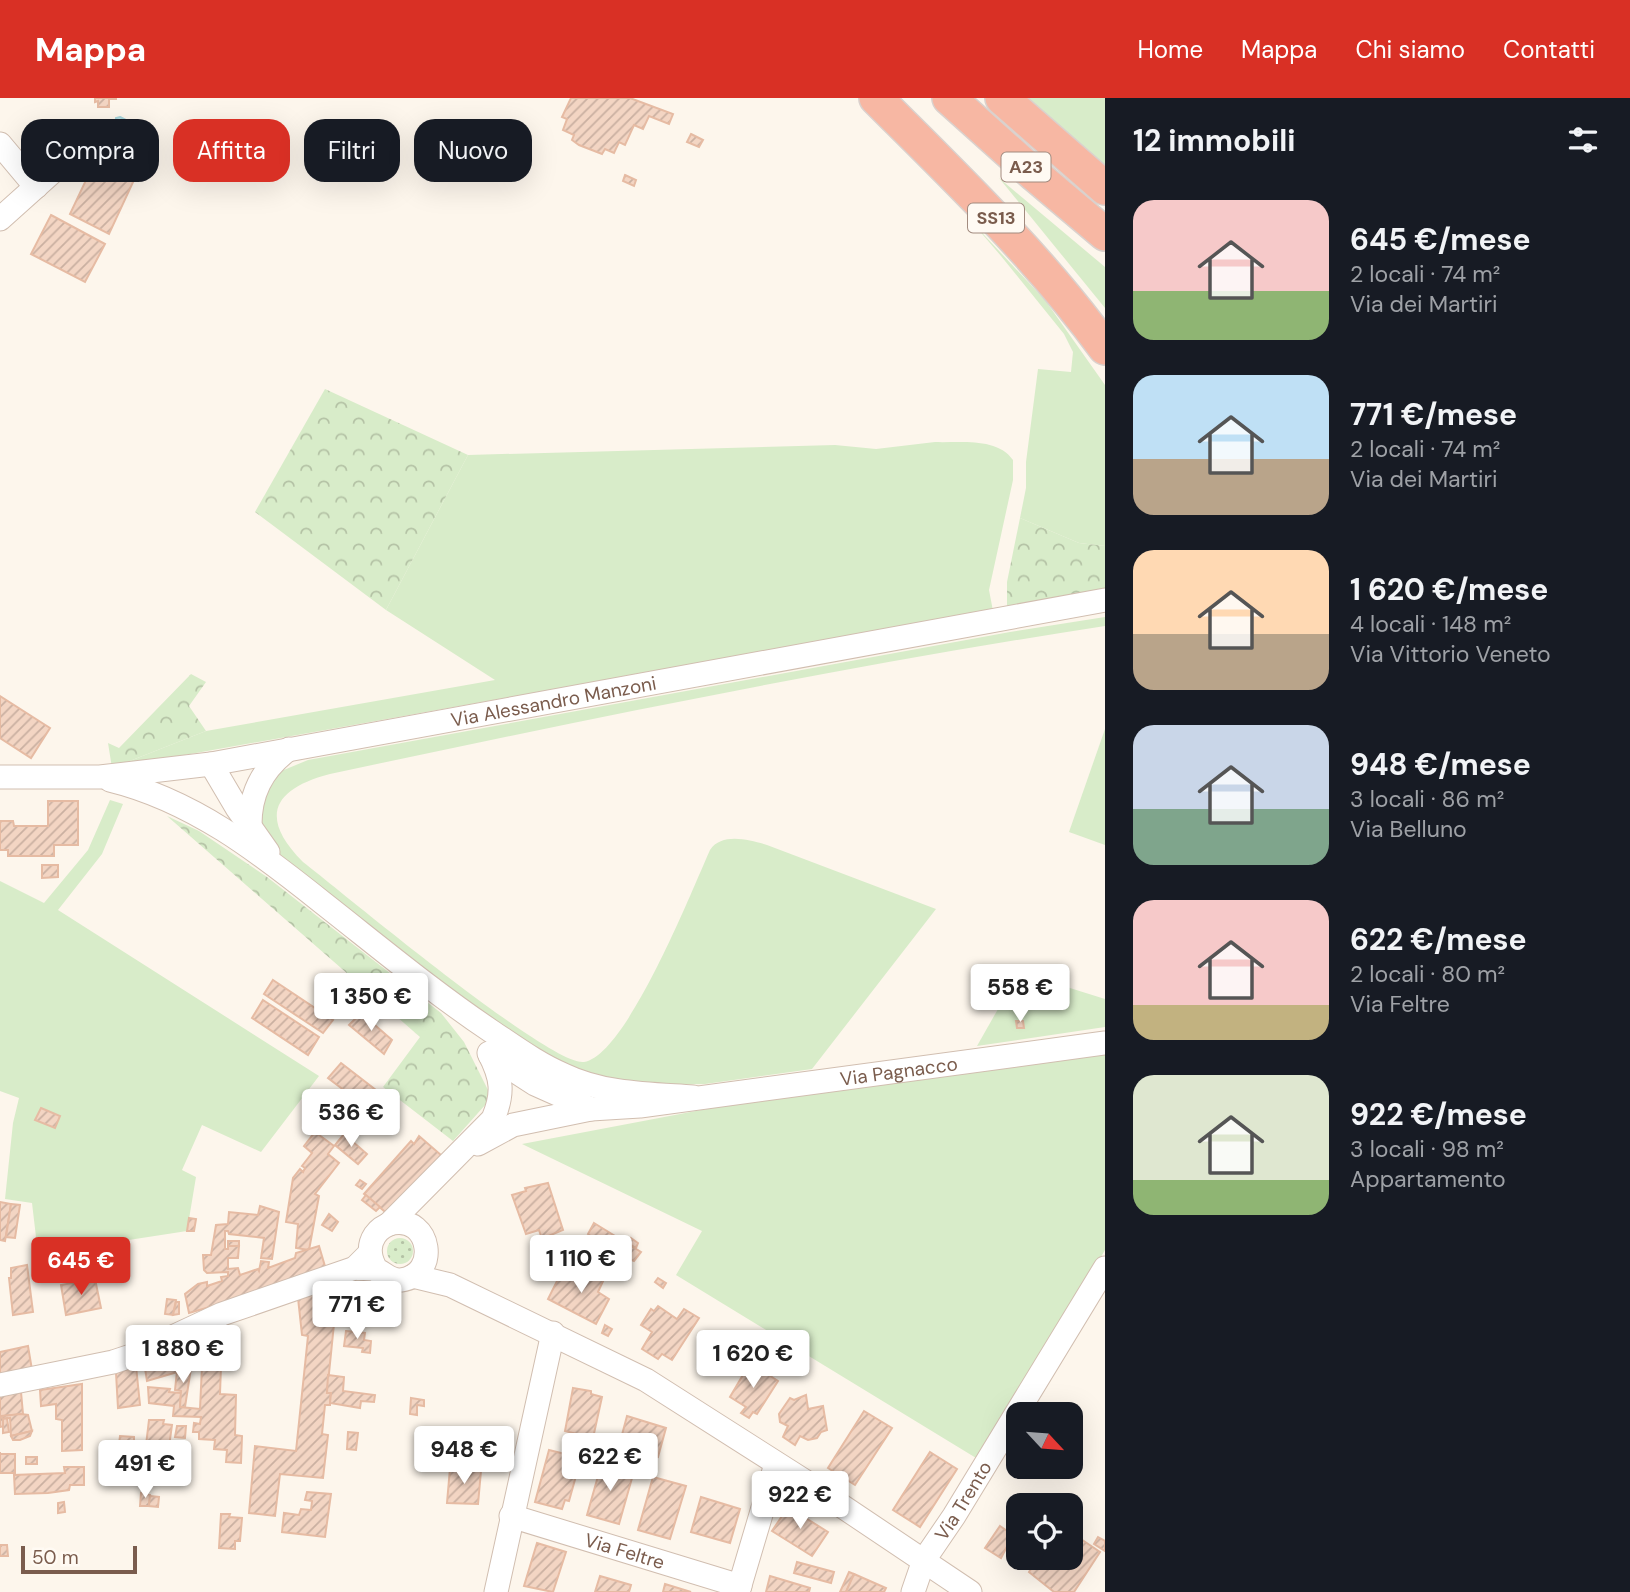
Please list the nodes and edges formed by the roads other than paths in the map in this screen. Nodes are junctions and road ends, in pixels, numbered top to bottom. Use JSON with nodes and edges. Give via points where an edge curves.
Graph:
{"nodes":[{"id":1,"x":876,"y":98,"type":"edge"},
{"id":2,"x":948,"y":98,"type":"edge"},
{"id":3,"x":1002,"y":98,"type":"edge"},
{"id":4,"x":0,"y":144,"type":"edge"},
{"id":5,"x":42,"y":182,"type":"edge"},
{"id":6,"x":36,"y":187,"type":"junction"},
{"id":7,"x":1105,"y":188,"type":"edge"},
{"id":8,"x":0,"y":219,"type":"edge"},
{"id":9,"x":1105,"y":234,"type":"edge"},
{"id":10,"x":1105,"y":348,"type":"edge"},
{"id":11,"x":1105,"y":600,"type":"edge"},
{"id":12,"x":289,"y":749,"type":"junction"},
{"id":13,"x":211,"y":764,"type":"junction"},
{"id":14,"x":0,"y":777,"type":"edge"},
{"id":15,"x":100,"y":777,"type":"junction"},
{"id":16,"x":220,"y":826,"type":"junction"},
{"id":17,"x":250,"y":829,"type":"junction"},
{"id":18,"x":283,"y":871,"type":"junction"},
{"id":19,"x":454,"y":1006,"type":"junction"},
{"id":20,"x":1105,"y":1043,"type":"edge"},
{"id":21,"x":490,"y":1055,"type":"junction"},
{"id":22,"x":527,"y":1055,"type":"junction"},
{"id":23,"x":565,"y":1076,"type":"junction"},
{"id":24,"x":536,"y":1084,"type":"junction"},
{"id":25,"x":693,"y":1097,"type":"junction"},
{"id":26,"x":591,"y":1109,"type":"junction"},
{"id":27,"x":503,"y":1122,"type":"junction"},
{"id":28,"x":415,"y":1197,"type":"junction"},
{"id":29,"x":389,"y":1224,"type":"junction"},
{"id":30,"x":418,"y":1230,"type":"junction"},
{"id":31,"x":368,"y":1264,"type":"junction"},
{"id":32,"x":419,"y":1268,"type":"junction"},
{"id":33,"x":1105,"y":1268,"type":"edge"},
{"id":34,"x":553,"y":1333,"type":"junction"},
{"id":35,"x":0,"y":1385,"type":"edge"},
{"id":36,"x":776,"y":1464,"type":"junction"},
{"id":37,"x":511,"y":1516,"type":"junction"},
{"id":38,"x":924,"y":1560,"type":"junction"},
{"id":39,"x":739,"y":1589,"type":"edge"},
{"id":40,"x":496,"y":1592,"type":"edge"},
{"id":41,"x":914,"y":1592,"type":"edge"},
{"id":42,"x":970,"y":1592,"type":"edge"}],
"edges":[{"from":1,"to":10,"type":"highway","number":"SS13","via":[[1004,225]]},
{"from":2,"to":9,"type":"highway","number":"A23"},
{"from":3,"to":7,"type":"highway","number":"A23"},
{"from":4,"to":6,"type":"street"},
{"from":5,"to":6,"type":"street"},
{"from":6,"to":8,"type":"street"},
{"from":11,"to":12,"type":"street","name":"Via Alessandro Manzoni"},
{"from":12,"to":13,"type":"street","name":"Via Alessandro Manzoni"},
{"from":12,"to":17,"type":"street","via":[[262,775],[254,792]]},
{"from":13,"to":15,"type":"street","name":"Via Alessandro Manzoni"},
{"from":13,"to":16,"type":"street","via":[[211,801]]},
{"from":13,"to":17,"type":"street","name":"Via Pagnacco"},
{"from":14,"to":15,"type":"street","name":"Via Alessandro Manzoni"},
{"from":15,"to":16,"type":"street","name":"Via Pagnacco","via":[[163,798]]},
{"from":16,"to":18,"type":"street","name":"Via Pagnacco"},
{"from":17,"to":18,"type":"street","name":"Via Pagnacco"},
{"from":18,"to":19,"type":"street","name":"Via Pagnacco"},
{"from":19,"to":21,"type":"street","name":"Via Pagnacco"},
{"from":19,"to":22,"type":"street","name":"Via Pagnacco"},
{"from":20,"to":25,"type":"street","name":"Via Pagnacco"},
{"from":21,"to":24,"type":"street","name":"Via Pagnacco"},
{"from":21,"to":27,"type":"street","name":"Via Pagnacco","via":[[499,1077]]},
{"from":22,"to":23,"type":"street","name":"Via Pagnacco"},
{"from":22,"to":24,"type":"street"},
{"from":23,"to":24,"type":"street"},
{"from":23,"to":25,"type":"street","name":"Via Pagnacco","via":[[641,1094]]},
{"from":24,"to":26,"type":"street","name":"Via Pagnacco"},
{"from":24,"to":27,"type":"street","name":"Via Pagnacco","via":[[530,1104]]},
{"from":25,"to":26,"type":"street","name":"Via Pagnacco"},
{"from":26,"to":27,"type":"street","name":"Via Pagnacco"},
{"from":27,"to":28,"type":"street","name":"Via Pagnacco","via":[[454,1156]]},
{"from":28,"to":29,"type":"street","name":"Via Pagnacco"},
{"from":28,"to":30,"type":"street","via":[[411,1216]]},
{"from":29,"to":30,"type":"street","via":[[404,1223]]},
{"from":29,"to":31,"type":"street","via":[[375,1236]]},
{"from":30,"to":32,"type":"street","via":[[426,1243]]},
{"from":31,"to":32,"type":"street","via":[[394,1280]]},
{"from":31,"to":35,"type":"street","via":[[222,1314],[113,1362]]},
{"from":32,"to":34,"type":"street"},
{"from":33,"to":38,"type":"street","name":"Via Trento"},
{"from":34,"to":36,"type":"street","via":[[646,1380]]},
{"from":34,"to":37,"type":"street"},
{"from":36,"to":38,"type":"street"},
{"from":36,"to":39,"type":"street"},
{"from":37,"to":39,"type":"street","name":"Via Feltre"},
{"from":37,"to":40,"type":"street"},
{"from":38,"to":41,"type":"street","name":"Via Trento"},
{"from":38,"to":42,"type":"street"}]}
